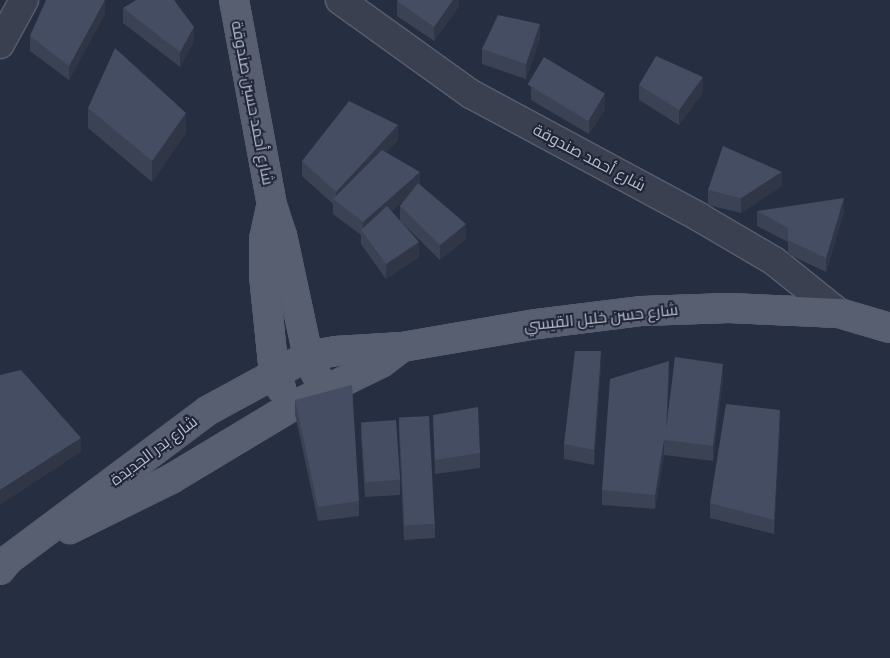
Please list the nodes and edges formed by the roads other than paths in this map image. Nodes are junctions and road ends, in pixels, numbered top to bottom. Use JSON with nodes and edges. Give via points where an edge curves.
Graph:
{"nodes":[{"id":1,"x":24,"y":0,"type":"edge"},
{"id":2,"x":234,"y":0,"type":"edge"},
{"id":3,"x":340,"y":0,"type":"edge"},
{"id":4,"x":0,"y":44,"type":"edge"},
{"id":5,"x":272,"y":205,"type":"junction"},
{"id":6,"x":839,"y":313,"type":"junction"},
{"id":7,"x":890,"y":328,"type":"edge"},
{"id":8,"x":402,"y":347,"type":"junction"},
{"id":9,"x":308,"y":356,"type":"junction"},
{"id":10,"x":274,"y":373,"type":"junction"},
{"id":11,"x":325,"y":390,"type":"junction"},
{"id":12,"x":289,"y":408,"type":"junction"},
{"id":13,"x":4,"y":565,"type":"edge"}],
"edges":[{"from":1,"to":4,"type":"street"},
{"from":2,"to":5,"type":"main road","name":"شارع أحمد حسين صندوقة"},
{"from":3,"to":6,"type":"street","name":"شارع أحمد صندوقة","via":[[471,94],[766,256]]},
{"from":5,"to":9,"type":"main road","name":"شارع أحمد حسين صندوقة","via":[[282,235]]},
{"from":5,"to":10,"type":"main road","name":"شارع أحمد حسين صندوقة","via":[[264,239],[264,275]]},
{"from":6,"to":7,"type":"main road","name":"شارع حسن خليل القيسي"},
{"from":6,"to":8,"type":"main road","name":"شارع حسن خليل القيسي","via":[[730,308],[642,311],[537,324]]},
{"from":8,"to":9,"type":"main road","name":"شارع حسن خليل القيسي"},
{"from":8,"to":11,"type":"main road","name":"شارع حسن خليل القيسي","via":[[381,363]]},
{"from":9,"to":10,"type":"main road","name":"شارع بدر الجديدة"},
{"from":9,"to":11,"type":"main road","name":"شارع أحمد حسين صندوقة"},
{"from":10,"to":12,"type":"main road","name":"شارع أحمد حسين صندوقة"},
{"from":10,"to":13,"type":"main road","name":"شارع بدر الجديدة","via":[[207,411]]},
{"from":11,"to":12,"type":"main road","name":"شارع بدر الجديدة"},
{"from":12,"to":13,"type":"main road","name":"شارع بدر الجديدة","via":[[171,479]]}]}
